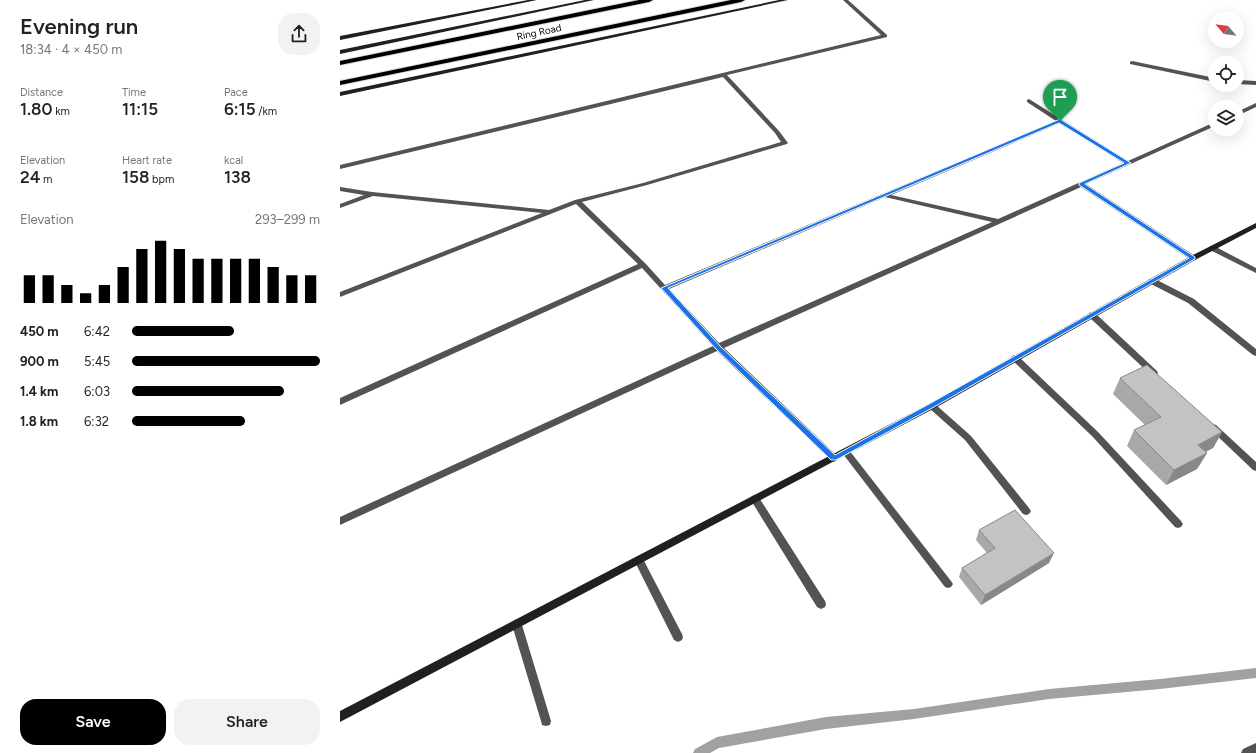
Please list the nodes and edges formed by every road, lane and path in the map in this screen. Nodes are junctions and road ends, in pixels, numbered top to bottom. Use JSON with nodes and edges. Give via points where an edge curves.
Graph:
{"nodes":[{"id":1,"x":534,"y":0,"type":"edge"},
{"id":2,"x":592,"y":0,"type":"edge"},
{"id":3,"x":649,"y":0,"type":"edge"},
{"id":4,"x":741,"y":0,"type":"edge"},
{"id":5,"x":786,"y":0,"type":"edge"},
{"id":6,"x":845,"y":0,"type":"edge"},
{"id":7,"x":340,"y":38,"type":"edge"},
{"id":8,"x":340,"y":52,"type":"edge"},
{"id":9,"x":340,"y":63,"type":"edge"},
{"id":10,"x":1132,"y":63,"type":"dead end"},
{"id":11,"x":724,"y":75,"type":"junction"},
{"id":12,"x":1208,"y":79,"type":"edge"},
{"id":13,"x":1244,"y":82,"type":"edge"},
{"id":14,"x":340,"y":83,"type":"edge"},
{"id":15,"x":1256,"y":83,"type":"edge"},
{"id":16,"x":340,"y":94,"type":"edge"},
{"id":17,"x":1029,"y":101,"type":"dead end"},
{"id":18,"x":1256,"y":105,"type":"edge"},
{"id":19,"x":1244,"y":111,"type":"edge"},
{"id":20,"x":1060,"y":121,"type":"junction"},
{"id":21,"x":1208,"y":127,"type":"edge"},
{"id":22,"x":1128,"y":163,"type":"junction"},
{"id":23,"x":340,"y":167,"type":"edge"},
{"id":24,"x":1081,"y":184,"type":"junction"},
{"id":25,"x":340,"y":189,"type":"edge"},
{"id":26,"x":372,"y":194,"type":"junction"},
{"id":27,"x":884,"y":195,"type":"junction"},
{"id":28,"x":577,"y":201,"type":"junction"},
{"id":29,"x":340,"y":206,"type":"edge"},
{"id":30,"x":549,"y":211,"type":"junction"},
{"id":31,"x":998,"y":221,"type":"junction"},
{"id":32,"x":1256,"y":225,"type":"edge"},
{"id":33,"x":1212,"y":248,"type":"junction"},
{"id":34,"x":1193,"y":258,"type":"junction"},
{"id":35,"x":643,"y":265,"type":"junction"},
{"id":36,"x":1256,"y":271,"type":"edge"},
{"id":37,"x":1152,"y":281,"type":"junction"},
{"id":38,"x":664,"y":288,"type":"junction"},
{"id":39,"x":340,"y":295,"type":"edge"},
{"id":40,"x":1092,"y":315,"type":"junction"},
{"id":41,"x":718,"y":347,"type":"junction"},
{"id":42,"x":1256,"y":353,"type":"edge"},
{"id":43,"x":1015,"y":358,"type":"junction"},
{"id":44,"x":1162,"y":380,"type":"edge"},
{"id":45,"x":340,"y":402,"type":"edge"},
{"id":46,"x":932,"y":406,"type":"junction"},
{"id":47,"x":1209,"y":424,"type":"edge"},
{"id":48,"x":846,"y":452,"type":"junction"},
{"id":49,"x":834,"y":458,"type":"junction"},
{"id":50,"x":1256,"y":467,"type":"edge"},
{"id":51,"x":755,"y":500,"type":"junction"},
{"id":52,"x":1026,"y":511,"type":"dead end"},
{"id":53,"x":340,"y":520,"type":"edge"},
{"id":54,"x":1178,"y":524,"type":"dead end"},
{"id":55,"x":639,"y":560,"type":"junction"},
{"id":56,"x":948,"y":584,"type":"dead end"},
{"id":57,"x":821,"y":604,"type":"dead end"},
{"id":58,"x":517,"y":625,"type":"junction"},
{"id":59,"x":678,"y":637,"type":"dead end"},
{"id":60,"x":340,"y":717,"type":"edge"},
{"id":61,"x":546,"y":721,"type":"dead end"},
{"id":62,"x":1256,"y":749,"type":"edge"},
{"id":63,"x":1247,"y":753,"type":"edge"}],
"edges":[{"from":1,"to":7,"type":"street"},
{"from":2,"to":8,"type":"street"},
{"from":3,"to":9,"type":"highway","name":"Ring Road"},
{"from":4,"to":14,"type":"highway","name":"Ring Road"},
{"from":5,"to":16,"type":"street"},
{"from":6,"to":11,"type":"street","via":[[885,36]]},
{"from":10,"to":12,"type":"street"},
{"from":11,"to":23,"type":"street"},
{"from":11,"to":28,"type":"street","via":[[785,143]]},
{"from":13,"to":15,"type":"street"},
{"from":17,"to":20,"type":"street"},
{"from":18,"to":19,"type":"street"},
{"from":20,"to":22,"type":"street"},
{"from":20,"to":27,"type":"street"},
{"from":21,"to":22,"type":"street"},
{"from":22,"to":24,"type":"street"},
{"from":24,"to":31,"type":"street"},
{"from":24,"to":34,"type":"street"},
{"from":25,"to":26,"type":"street"},
{"from":26,"to":29,"type":"street"},
{"from":26,"to":30,"type":"street"},
{"from":27,"to":31,"type":"street"},
{"from":27,"to":38,"type":"street"},
{"from":28,"to":30,"type":"street"},
{"from":28,"to":35,"type":"street"},
{"from":30,"to":39,"type":"street"},
{"from":31,"to":41,"type":"street"},
{"from":32,"to":33,"type":"street"},
{"from":33,"to":34,"type":"street"},
{"from":33,"to":36,"type":"street"},
{"from":34,"to":37,"type":"street"},
{"from":35,"to":38,"type":"street"},
{"from":35,"to":45,"type":"street"},
{"from":37,"to":40,"type":"street"},
{"from":37,"to":42,"type":"street","via":[[1191,301]]},
{"from":38,"to":41,"type":"street"},
{"from":40,"to":43,"type":"street"},
{"from":40,"to":44,"type":"street"},
{"from":41,"to":49,"type":"street"},
{"from":41,"to":53,"type":"street"},
{"from":43,"to":46,"type":"street"},
{"from":43,"to":54,"type":"street","via":[[1096,434]]},
{"from":46,"to":48,"type":"street"},
{"from":46,"to":52,"type":"street","via":[[968,438]]},
{"from":47,"to":50,"type":"street"},
{"from":48,"to":49,"type":"street"},
{"from":48,"to":56,"type":"street"},
{"from":49,"to":51,"type":"street"},
{"from":51,"to":55,"type":"street"},
{"from":51,"to":57,"type":"street"},
{"from":55,"to":58,"type":"street"},
{"from":55,"to":59,"type":"street"},
{"from":58,"to":60,"type":"street"},
{"from":58,"to":61,"type":"street"},
{"from":62,"to":63,"type":"street"}]}
